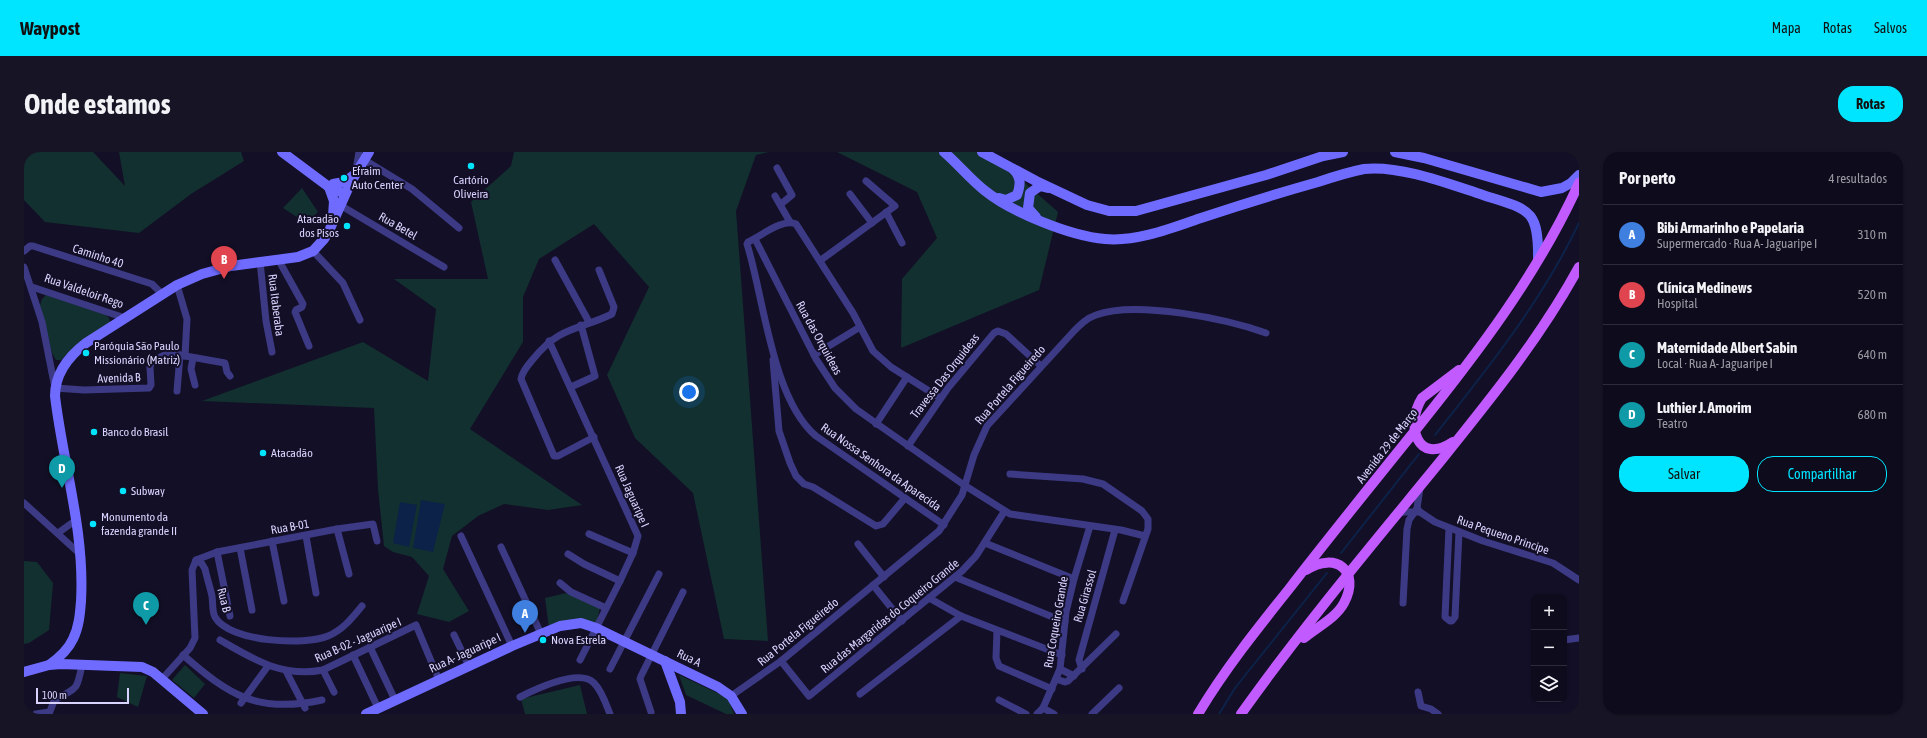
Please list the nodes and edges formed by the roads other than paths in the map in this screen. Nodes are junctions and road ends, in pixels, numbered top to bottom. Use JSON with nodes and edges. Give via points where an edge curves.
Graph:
{"nodes":[{"id":1,"x":282,"y":152,"type":"edge"},
{"id":2,"x":944,"y":152,"type":"edge"},
{"id":3,"x":982,"y":152,"type":"edge"},
{"id":4,"x":1343,"y":152,"type":"edge"},
{"id":5,"x":1395,"y":152,"type":"edge"},
{"id":6,"x":364,"y":154,"type":"edge"},
{"id":7,"x":1010,"y":166,"type":"junction"},
{"id":8,"x":777,"y":168,"type":"dead end"},
{"id":9,"x":355,"y":173,"type":"junction"},
{"id":10,"x":1579,"y":175,"type":"edge"},
{"id":11,"x":866,"y":181,"type":"dead end"},
{"id":12,"x":1579,"y":183,"type":"edge"},
{"id":13,"x":331,"y":186,"type":"junction"},
{"id":14,"x":1054,"y":189,"type":"junction"},
{"id":15,"x":346,"y":192,"type":"junction"},
{"id":16,"x":850,"y":194,"type":"dead end"},
{"id":17,"x":990,"y":194,"type":"junction"},
{"id":18,"x":775,"y":196,"type":"dead end"},
{"id":19,"x":780,"y":204,"type":"junction"},
{"id":20,"x":340,"y":205,"type":"junction"},
{"id":21,"x":886,"y":212,"type":"junction"},
{"id":22,"x":1039,"y":220,"type":"junction"},
{"id":23,"x":790,"y":222,"type":"junction"},
{"id":24,"x":333,"y":223,"type":"junction"},
{"id":25,"x":872,"y":223,"type":"junction"},
{"id":26,"x":459,"y":228,"type":"dead end"},
{"id":27,"x":755,"y":239,"type":"junction"},
{"id":28,"x":902,"y":244,"type":"dead end"},
{"id":29,"x":24,"y":251,"type":"edge"},
{"id":30,"x":313,"y":251,"type":"junction"},
{"id":31,"x":278,"y":259,"type":"junction"},
{"id":32,"x":555,"y":260,"type":"dead end"},
{"id":33,"x":821,"y":260,"type":"junction"},
{"id":34,"x":1538,"y":260,"type":"junction"},
{"id":35,"x":260,"y":261,"type":"junction"},
{"id":36,"x":444,"y":267,"type":"dead end"},
{"id":37,"x":1579,"y":267,"type":"edge"},
{"id":38,"x":24,"y":268,"type":"edge"},
{"id":39,"x":599,"y":270,"type":"dead end"},
{"id":40,"x":177,"y":285,"type":"junction"},
{"id":41,"x":32,"y":287,"type":"junction"},
{"id":42,"x":162,"y":294,"type":"junction"},
{"id":43,"x":125,"y":318,"type":"junction"},
{"id":44,"x":360,"y":320,"type":"dead end"},
{"id":45,"x":585,"y":324,"type":"junction"},
{"id":46,"x":860,"y":327,"type":"junction"},
{"id":47,"x":1266,"y":332,"type":"dead end"},
{"id":48,"x":549,"y":341,"type":"junction"},
{"id":49,"x":309,"y":346,"type":"dead end"},
{"id":50,"x":772,"y":349,"type":"junction"},
{"id":51,"x":272,"y":352,"type":"dead end"},
{"id":52,"x":814,"y":355,"type":"junction"},
{"id":53,"x":182,"y":356,"type":"junction"},
{"id":54,"x":49,"y":357,"type":"junction"},
{"id":55,"x":193,"y":358,"type":"junction"},
{"id":56,"x":1470,"y":361,"type":"junction"},
{"id":57,"x":64,"y":364,"type":"junction"},
{"id":58,"x":1041,"y":366,"type":"junction"},
{"id":59,"x":230,"y":376,"type":"dead end"},
{"id":60,"x":908,"y":377,"type":"junction"},
{"id":61,"x":195,"y":385,"type":"dead end"},
{"id":62,"x":571,"y":387,"type":"junction"},
{"id":63,"x":55,"y":388,"type":"junction"},
{"id":64,"x":177,"y":391,"type":"dead end"},
{"id":65,"x":940,"y":398,"type":"junction"},
{"id":66,"x":876,"y":424,"type":"junction"},
{"id":67,"x":1414,"y":432,"type":"junction"},
{"id":68,"x":594,"y":437,"type":"junction"},
{"id":69,"x":1460,"y":437,"type":"junction"},
{"id":70,"x":908,"y":446,"type":"junction"},
{"id":71,"x":1010,"y":474,"type":"dead end"},
{"id":72,"x":964,"y":485,"type":"junction"},
{"id":73,"x":1420,"y":486,"type":"junction"},
{"id":74,"x":905,"y":498,"type":"junction"},
{"id":75,"x":24,"y":503,"type":"edge"},
{"id":76,"x":1417,"y":511,"type":"junction"},
{"id":77,"x":1004,"y":512,"type":"junction"},
{"id":78,"x":1398,"y":513,"type":"junction"},
{"id":79,"x":76,"y":520,"type":"junction"},
{"id":80,"x":944,"y":525,"type":"junction"},
{"id":81,"x":1090,"y":526,"type":"junction"},
{"id":82,"x":1449,"y":528,"type":"junction"},
{"id":83,"x":337,"y":529,"type":"junction"},
{"id":84,"x":1115,"y":530,"type":"junction"},
{"id":85,"x":1459,"y":532,"type":"junction"},
{"id":86,"x":58,"y":533,"type":"junction"},
{"id":87,"x":588,"y":534,"type":"dead end"},
{"id":88,"x":306,"y":536,"type":"junction"},
{"id":89,"x":461,"y":536,"type":"dead end"},
{"id":90,"x":1145,"y":536,"type":"junction"},
{"id":91,"x":272,"y":541,"type":"junction"},
{"id":92,"x":377,"y":541,"type":"dead end"},
{"id":93,"x":985,"y":543,"type":"junction"},
{"id":94,"x":858,"y":544,"type":"dead end"},
{"id":95,"x":500,"y":547,"type":"dead end"},
{"id":96,"x":240,"y":548,"type":"junction"},
{"id":97,"x":217,"y":552,"type":"junction"},
{"id":98,"x":633,"y":553,"type":"junction"},
{"id":99,"x":80,"y":554,"type":"junction"},
{"id":100,"x":568,"y":554,"type":"dead end"},
{"id":101,"x":196,"y":560,"type":"junction"},
{"id":102,"x":1302,"y":572,"type":"junction"},
{"id":103,"x":349,"y":574,"type":"dead end"},
{"id":104,"x":659,"y":574,"type":"dead end"},
{"id":105,"x":1348,"y":576,"type":"junction"},
{"id":106,"x":884,"y":577,"type":"junction"},
{"id":107,"x":955,"y":577,"type":"junction"},
{"id":108,"x":1074,"y":579,"type":"junction"},
{"id":109,"x":1579,"y":580,"type":"edge"},
{"id":110,"x":620,"y":581,"type":"junction"},
{"id":111,"x":560,"y":583,"type":"dead end"},
{"id":112,"x":873,"y":586,"type":"junction"},
{"id":113,"x":683,"y":592,"type":"dead end"},
{"id":114,"x":316,"y":593,"type":"dead end"},
{"id":115,"x":929,"y":598,"type":"junction"},
{"id":116,"x":284,"y":601,"type":"dead end"},
{"id":117,"x":1123,"y":601,"type":"dead end"},
{"id":118,"x":1403,"y":603,"type":"dead end"},
{"id":119,"x":362,"y":606,"type":"dead end"},
{"id":120,"x":606,"y":608,"type":"junction"},
{"id":121,"x":252,"y":610,"type":"dead end"},
{"id":122,"x":230,"y":616,"type":"dead end"},
{"id":123,"x":960,"y":616,"type":"junction"},
{"id":124,"x":902,"y":621,"type":"junction"},
{"id":125,"x":1065,"y":622,"type":"junction"},
{"id":126,"x":596,"y":628,"type":"junction"},
{"id":127,"x":997,"y":631,"type":"junction"},
{"id":128,"x":541,"y":634,"type":"junction"},
{"id":129,"x":1116,"y":634,"type":"dead end"},
{"id":130,"x":454,"y":635,"type":"dead end"},
{"id":131,"x":1579,"y":638,"type":"edge"},
{"id":132,"x":220,"y":640,"type":"dead end"},
{"id":133,"x":1567,"y":640,"type":"edge"},
{"id":134,"x":625,"y":641,"type":"junction"},
{"id":135,"x":512,"y":646,"type":"junction"},
{"id":136,"x":370,"y":647,"type":"junction"},
{"id":137,"x":1288,"y":652,"type":"junction"},
{"id":138,"x":183,"y":655,"type":"junction"},
{"id":139,"x":353,"y":655,"type":"junction"},
{"id":140,"x":652,"y":655,"type":"junction"},
{"id":141,"x":1062,"y":656,"type":"junction"},
{"id":142,"x":580,"y":660,"type":"dead end"},
{"id":143,"x":665,"y":661,"type":"junction"},
{"id":144,"x":781,"y":661,"type":"junction"},
{"id":145,"x":49,"y":665,"type":"junction"},
{"id":146,"x":82,"y":665,"type":"junction"},
{"id":147,"x":268,"y":666,"type":"junction"},
{"id":148,"x":469,"y":666,"type":"junction"},
{"id":149,"x":610,"y":669,"type":"dead end"},
{"id":150,"x":1060,"y":669,"type":"junction"},
{"id":151,"x":1082,"y":669,"type":"junction"},
{"id":152,"x":322,"y":670,"type":"junction"},
{"id":153,"x":286,"y":671,"type":"junction"},
{"id":154,"x":24,"y":672,"type":"edge"},
{"id":155,"x":1074,"y":676,"type":"junction"},
{"id":156,"x":162,"y":679,"type":"junction"},
{"id":157,"x":1056,"y":679,"type":"junction"},
{"id":158,"x":439,"y":680,"type":"junction"},
{"id":159,"x":1119,"y":688,"type":"dead end"},
{"id":160,"x":1052,"y":689,"type":"junction"},
{"id":161,"x":334,"y":692,"type":"dead end"},
{"id":162,"x":1418,"y":692,"type":"dead end"},
{"id":163,"x":860,"y":694,"type":"dead end"},
{"id":164,"x":520,"y":696,"type":"dead end"},
{"id":165,"x":731,"y":696,"type":"junction"},
{"id":166,"x":322,"y":700,"type":"dead end"},
{"id":167,"x":395,"y":700,"type":"junction"},
{"id":168,"x":999,"y":700,"type":"dead end"},
{"id":169,"x":241,"y":703,"type":"junction"},
{"id":170,"x":305,"y":708,"type":"junction"},
{"id":171,"x":378,"y":708,"type":"junction"},
{"id":172,"x":1043,"y":708,"type":"junction"},
{"id":173,"x":651,"y":712,"type":"dead end"},
{"id":174,"x":49,"y":713,"type":"edge"},
{"id":175,"x":36,"y":714,"type":"edge"},
{"id":176,"x":203,"y":714,"type":"edge"},
{"id":177,"x":366,"y":714,"type":"edge"},
{"id":178,"x":610,"y":714,"type":"edge"},
{"id":179,"x":681,"y":714,"type":"edge"},
{"id":180,"x":742,"y":714,"type":"edge"},
{"id":181,"x":1026,"y":714,"type":"edge"},
{"id":182,"x":1037,"y":714,"type":"edge"},
{"id":183,"x":1054,"y":714,"type":"edge"},
{"id":184,"x":1092,"y":714,"type":"edge"},
{"id":185,"x":1198,"y":714,"type":"edge"},
{"id":186,"x":1241,"y":714,"type":"edge"},
{"id":187,"x":1438,"y":714,"type":"edge"}],
"edges":[{"from":1,"to":13,"type":"main road"},
{"from":2,"to":17,"type":"main road"},
{"from":3,"to":7,"type":"main road"},
{"from":4,"to":14,"type":"main road","via":[[1136,211],[1109,211],[1087,205]]},
{"from":5,"to":10,"type":"main road","via":[[1541,192],[1562,188]]},
{"from":6,"to":9,"type":"main road"},
{"from":6,"to":26,"type":"street"},
{"from":7,"to":14,"type":"main road"},
{"from":7,"to":17,"type":"main road","via":[[1018,175],[1020,183],[1017,195],[1006,200]]},
{"from":8,"to":19,"type":"street","via":[[792,195]]},
{"from":9,"to":13,"type":"main road","via":[[344,182]]},
{"from":9,"to":15,"type":"main road"},
{"from":11,"to":21,"type":"street","via":[[894,206]]},
{"from":12,"to":34,"type":"main road","name":"Avenida 29 de Março"},
{"from":13,"to":15,"type":"main road"},
{"from":13,"to":24,"type":"main road","via":[[334,201]]},
{"from":14,"to":22,"type":"main road","via":[[1040,186],[1030,193],[1028,208]]},
{"from":15,"to":20,"type":"main road"},
{"from":16,"to":25,"type":"street"},
{"from":17,"to":22,"type":"main road"},
{"from":18,"to":19,"type":"street"},
{"from":19,"to":23,"type":"street"},
{"from":20,"to":24,"type":"main road"},
{"from":20,"to":36,"type":"street","name":"Rua Betel"},
{"from":21,"to":25,"type":"street"},
{"from":21,"to":28,"type":"street"},
{"from":22,"to":34,"type":"main road","via":[[1083,236],[1107,239],[1133,237],[1176,226],[1276,193],[1365,169],[1400,171],[1425,176],[1517,206],[1532,216],[1538,233]]},
{"from":23,"to":27,"type":"street","via":[[770,229]]},
{"from":23,"to":33,"type":"street","via":[[796,224]]},
{"from":24,"to":30,"type":"main road"},
{"from":25,"to":33,"type":"street"},
{"from":27,"to":50,"type":"street","name":"Rua Nossa Senhora da Aparecida","via":[[748,242],[747,246],[762,299]]},
{"from":27,"to":52,"type":"street","name":"Rua das Orquideas"},
{"from":29,"to":42,"type":"street","name":"Caminho 40","via":[[33,246],[152,284]]},
{"from":30,"to":31,"type":"main road","via":[[305,255]]},
{"from":30,"to":44,"type":"street","via":[[343,283]]},
{"from":31,"to":35,"type":"main road"},
{"from":31,"to":49,"type":"street","via":[[303,304],[295,312]]},
{"from":32,"to":45,"type":"street"},
{"from":33,"to":46,"type":"street"},
{"from":34,"to":56,"type":"main road","name":"Avenida 29 de Março"},
{"from":35,"to":40,"type":"main road","via":[[210,271]]},
{"from":35,"to":51,"type":"street","name":"Rua Itaberaba"},
{"from":37,"to":69,"type":"main road","via":[[1530,346]]},
{"from":38,"to":41,"type":"street"},
{"from":39,"to":45,"type":"street","via":[[614,311],[610,316]]},
{"from":40,"to":42,"type":"main road"},
{"from":40,"to":53,"type":"street","via":[[187,319]]},
{"from":41,"to":43,"type":"street","name":"Rua Valdeloir Rego"},
{"from":41,"to":54,"type":"street","name":"Rua Valdeloir Rego"},
{"from":42,"to":43,"type":"main road"},
{"from":43,"to":57,"type":"main road","name":"Rua Valdeloir Rego","via":[[78,349]]},
{"from":45,"to":48,"type":"street"},
{"from":45,"to":62,"type":"street","via":[[595,376]]},
{"from":46,"to":52,"type":"street"},
{"from":46,"to":60,"type":"street","via":[[873,351],[891,367]]},
{"from":47,"to":58,"type":"street","name":"Rua Portela Figueiredo","via":[[1201,316],[1148,310],[1108,312],[1093,316],[1082,323]]},
{"from":48,"to":62,"type":"street","name":"Rua Jaguaripe I"},
{"from":48,"to":68,"type":"street","via":[[532,360],[521,379],[551,452],[558,456]]},
{"from":50,"to":74,"type":"street","name":"Rua Nossa Senhora da Aparecida","via":[[789,396],[801,420],[810,431]]},
{"from":50,"to":74,"type":"street","via":[[779,431],[790,463],[801,482],[876,526],[883,524]]},
{"from":52,"to":66,"type":"street","name":"Rua das Orquideas","via":[[823,372],[842,396]]},
{"from":53,"to":55,"type":"street"},
{"from":53,"to":63,"type":"street","name":"Avenida B","via":[[169,353],[152,361],[152,385],[149,388]]},
{"from":53,"to":64,"type":"street"},
{"from":54,"to":57,"type":"street","via":[[56,363]]},
{"from":54,"to":63,"type":"street","name":"Rua Valdeloir Rego"},
{"from":55,"to":59,"type":"street","via":[[225,363],[226,372]]},
{"from":55,"to":61,"type":"street","via":[[191,369]]},
{"from":56,"to":67,"type":"main road","name":"Avenida 29 de Março"},
{"from":56,"to":67,"type":"main road","via":[[1422,398],[1416,412]]},
{"from":57,"to":63,"type":"main road","name":"Rua Valdeloir Rego"},
{"from":58,"to":65,"type":"street","name":"Travessa Das Orquideas","via":[[1006,334],[998,331],[991,336]]},
{"from":58,"to":72,"type":"street","name":"Rua Portela Figueiredo","via":[[993,418],[983,433]]},
{"from":60,"to":65,"type":"street"},
{"from":60,"to":66,"type":"street"},
{"from":62,"to":68,"type":"street","name":"Rua Jaguaripe I"},
{"from":63,"to":79,"type":"main road"},
{"from":65,"to":70,"type":"street","name":"Travessa Das Orquideas"},
{"from":66,"to":70,"type":"street","name":"Rua das Orquideas"},
{"from":67,"to":69,"type":"main road","via":[[1420,443],[1430,449],[1444,447]]},
{"from":67,"to":102,"type":"main road","name":"Avenida 29 de Março"},
{"from":68,"to":98,"type":"street","name":"Rua Jaguaripe I","via":[[638,536]]},
{"from":69,"to":73,"type":"main road"},
{"from":70,"to":72,"type":"street","name":"Rua das Orquideas"},
{"from":71,"to":90,"type":"street","via":[[1083,479],[1103,484],[1146,516],[1148,524]]},
{"from":72,"to":77,"type":"street","name":"Rua das Orquideas"},
{"from":72,"to":80,"type":"street","name":"Rua Portela Figueiredo","via":[[962,495]]},
{"from":73,"to":76,"type":"street"},
{"from":73,"to":78,"type":"main road"},
{"from":74,"to":80,"type":"street","name":"Rua Nossa Senhora da Aparecida"},
{"from":75,"to":86,"type":"street"},
{"from":76,"to":78,"type":"street"},
{"from":76,"to":82,"type":"street","name":"Rua Pequeno Principe"},
{"from":76,"to":118,"type":"street","via":[[1409,520],[1407,528]]},
{"from":77,"to":81,"type":"street","name":"Rua das Orquideas"},
{"from":77,"to":93,"type":"street","name":"Rua das Margaridas do Coqueiro Grande"},
{"from":78,"to":105,"type":"main road"},
{"from":79,"to":86,"type":"street"},
{"from":79,"to":99,"type":"main road"},
{"from":80,"to":106,"type":"street","name":"Rua Portela Figueiredo"},
{"from":81,"to":84,"type":"street","name":"Rua das Orquideas"},
{"from":81,"to":108,"type":"street","name":"Rua Coqueiro Grande"},
{"from":82,"to":85,"type":"street","name":"Rua Pequeno Principe"},
{"from":82,"to":85,"type":"street","via":[[1445,617],[1450,621],[1455,617]]},
{"from":83,"to":88,"type":"street","name":"Rua B-01"},
{"from":83,"to":92,"type":"street","name":"Rua B-01","via":[[373,524]]},
{"from":83,"to":103,"type":"street"},
{"from":84,"to":90,"type":"street","name":"Rua das Orquideas"},
{"from":84,"to":151,"type":"street","name":"Rua Girassol","via":[[1079,660]]},
{"from":85,"to":109,"type":"street","name":"Rua Pequeno Principe","via":[[1553,563]]},
{"from":86,"to":99,"type":"street"},
{"from":87,"to":98,"type":"street"},
{"from":88,"to":91,"type":"street","name":"Rua B-01"},
{"from":88,"to":114,"type":"street"},
{"from":89,"to":135,"type":"street"},
{"from":90,"to":117,"type":"street"},
{"from":91,"to":96,"type":"street","name":"Rua B-01"},
{"from":91,"to":116,"type":"street"},
{"from":93,"to":107,"type":"street","name":"Rua das Margaridas do Coqueiro Grande","via":[[970,564]]},
{"from":93,"to":108,"type":"street"},
{"from":94,"to":106,"type":"street"},
{"from":95,"to":128,"type":"street"},
{"from":96,"to":97,"type":"street","name":"Rua B-01"},
{"from":96,"to":121,"type":"street"},
{"from":97,"to":101,"type":"street","name":"Rua B-01"},
{"from":97,"to":122,"type":"street"},
{"from":98,"to":110,"type":"street","name":"Rua Jaguaripe I"},
{"from":99,"to":145,"type":"main road","via":[[81,597],[77,629],[69,647]]},
{"from":100,"to":110,"type":"street"},
{"from":101,"to":119,"type":"street","name":"Rua B","via":[[205,570],[214,616],[223,626],[248,636],[269,640],[312,641],[342,628]]},
{"from":101,"to":138,"type":"street","via":[[192,570],[195,638]]},
{"from":102,"to":105,"type":"main road","via":[[1328,561],[1340,564]]},
{"from":102,"to":185,"type":"main road","name":"Avenida 29 de Março","via":[[1229,665]]},
{"from":104,"to":134,"type":"street"},
{"from":105,"to":137,"type":"main road"},
{"from":105,"to":137,"type":"main road","via":[[1347,596],[1340,610]]},
{"from":106,"to":112,"type":"street","name":"Rua Portela Figueiredo"},
{"from":107,"to":115,"type":"street","name":"Rua das Margaridas do Coqueiro Grande"},
{"from":107,"to":125,"type":"street"},
{"from":108,"to":125,"type":"street","name":"Rua Coqueiro Grande"},
{"from":110,"to":120,"type":"street","name":"Rua Jaguaripe I"},
{"from":111,"to":120,"type":"street","via":[[571,592]]},
{"from":112,"to":124,"type":"street"},
{"from":112,"to":144,"type":"street","name":"Rua Portela Figueiredo"},
{"from":113,"to":140,"type":"street"},
{"from":115,"to":123,"type":"street"},
{"from":115,"to":124,"type":"street","name":"Rua das Margaridas do Coqueiro Grande"},
{"from":120,"to":126,"type":"street","name":"Rua Jaguaripe I"},
{"from":123,"to":127,"type":"street"},
{"from":123,"to":163,"type":"street"},
{"from":124,"to":144,"type":"street","name":"Rua das Margaridas do Coqueiro Grande","via":[[809,696]]},
{"from":125,"to":141,"type":"street","name":"Rua Coqueiro Grande"},
{"from":126,"to":128,"type":"main road","name":"Rua A- Jaguaripe I","via":[[575,623]]},
{"from":126,"to":134,"type":"main road","name":"Rua A- Jaguaripe I"},
{"from":126,"to":142,"type":"street","name":"Rua Jaguaripe I"},
{"from":127,"to":141,"type":"street"},
{"from":127,"to":160,"type":"street","via":[[996,658],[999,666]]},
{"from":128,"to":135,"type":"main road","name":"Rua A- Jaguaripe I"},
{"from":129,"to":151,"type":"street"},
{"from":130,"to":148,"type":"street"},
{"from":131,"to":133,"type":"street"},
{"from":132,"to":147,"type":"street","name":"Rua B-02 - Jaguaripe I"},
{"from":134,"to":140,"type":"main road","name":"Rua A- Jaguaripe I"},
{"from":134,"to":149,"type":"street"},
{"from":135,"to":148,"type":"main road","name":"Rua A- Jaguaripe I"},
{"from":136,"to":139,"type":"street","name":"Rua B-02 - Jaguaripe I"},
{"from":136,"to":158,"type":"street","name":"Rua B-02 - Jaguaripe I","via":[[416,626]]},
{"from":136,"to":167,"type":"street"},
{"from":137,"to":186,"type":"main road"},
{"from":138,"to":156,"type":"street"},
{"from":138,"to":169,"type":"street"},
{"from":139,"to":152,"type":"street","name":"Rua B-02 - Jaguaripe I"},
{"from":139,"to":171,"type":"street"},
{"from":140,"to":143,"type":"main road","name":"Rua A- Jaguaripe I"},
{"from":140,"to":173,"type":"street","via":[[640,679]]},
{"from":141,"to":150,"type":"street","name":"Rua Coqueiro Grande"},
{"from":143,"to":165,"type":"main road","name":"Rua A"},
{"from":143,"to":179,"type":"main road","name":"Rua A","via":[[680,702]]},
{"from":144,"to":165,"type":"street","name":"Rua Portela Figueiredo"},
{"from":145,"to":146,"type":"main road"},
{"from":145,"to":154,"type":"main road"},
{"from":146,"to":156,"type":"main road","via":[[142,667]]},
{"from":146,"to":174,"type":"street","via":[[78,685],[54,701]]},
{"from":147,"to":153,"type":"street","name":"Rua B-02 - Jaguaripe I"},
{"from":147,"to":169,"type":"street"},
{"from":148,"to":158,"type":"main road","name":"Rua A- Jaguaripe I"},
{"from":150,"to":155,"type":"street"},
{"from":150,"to":157,"type":"street","name":"Rua Coqueiro Grande"},
{"from":151,"to":155,"type":"street"},
{"from":152,"to":153,"type":"street","name":"Rua B-02 - Jaguaripe I"},
{"from":152,"to":161,"type":"street"},
{"from":153,"to":170,"type":"street"},
{"from":155,"to":157,"type":"street","via":[[1065,682]]},
{"from":156,"to":176,"type":"main road"},
{"from":157,"to":160,"type":"street","name":"Rua Coqueiro Grande"},
{"from":158,"to":167,"type":"main road","name":"Rua A- Jaguaripe I"},
{"from":159,"to":184,"type":"street"},
{"from":160,"to":172,"type":"street","name":"Rua Coqueiro Grande"},
{"from":162,"to":187,"type":"street","via":[[1422,706]]},
{"from":164,"to":178,"type":"street","via":[[543,686],[580,678],[595,683]]},
{"from":165,"to":180,"type":"main road","name":"Rua A"},
{"from":166,"to":170,"type":"street"},
{"from":167,"to":171,"type":"main road","name":"Rua A- Jaguaripe I"},
{"from":168,"to":181,"type":"street"},
{"from":169,"to":170,"type":"street","via":[[271,712]]},
{"from":171,"to":177,"type":"main road","name":"Rua A- Jaguaripe I"},
{"from":172,"to":182,"type":"street","name":"Rua Coqueiro Grande"},
{"from":172,"to":183,"type":"street"},
{"from":174,"to":175,"type":"street"}]}
